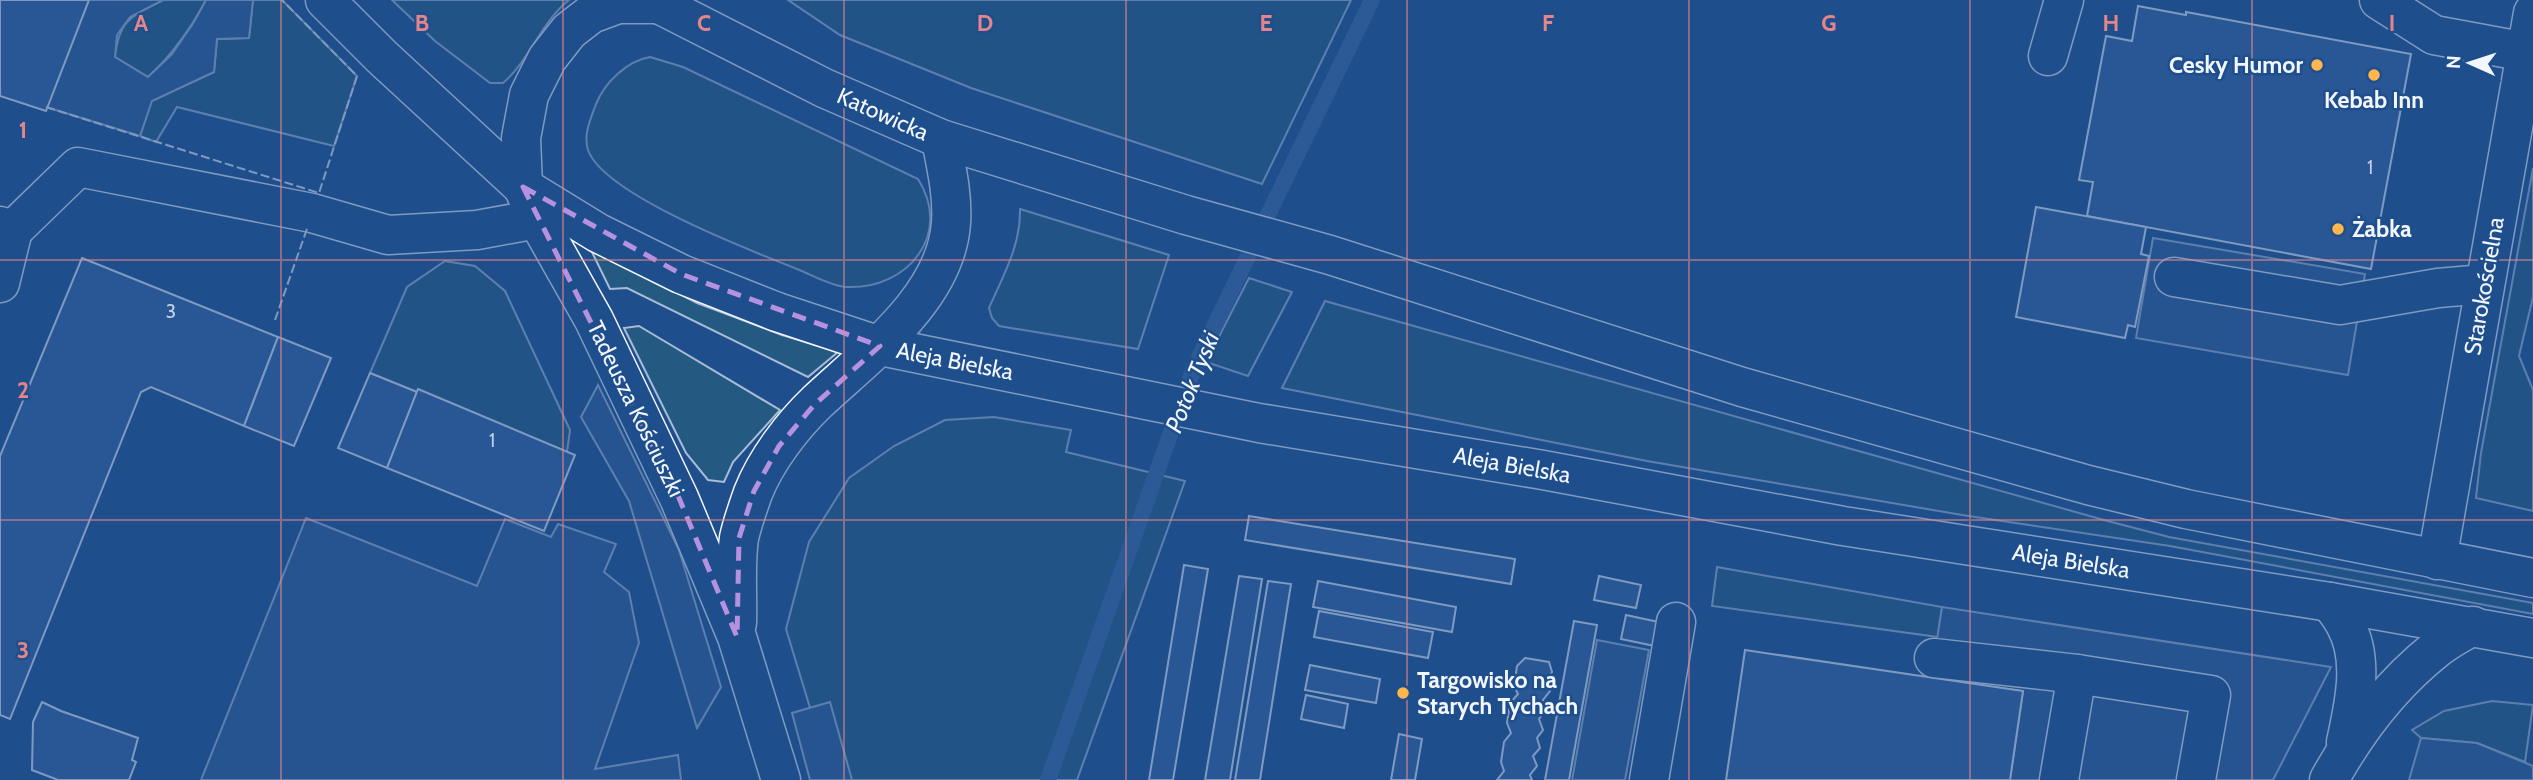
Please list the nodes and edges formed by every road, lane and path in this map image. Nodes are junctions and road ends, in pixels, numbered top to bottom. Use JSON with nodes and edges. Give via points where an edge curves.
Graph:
{"nodes":[{"id":1,"x":326,"y":0,"type":"edge"},
{"id":2,"x":2064,"y":0,"type":"edge"},
{"id":3,"x":2379,"y":0,"type":"edge"},
{"id":4,"x":654,"y":2,"type":"edge"},
{"id":5,"x":2533,"y":13,"type":"edge"},
{"id":6,"x":2526,"y":52,"type":"junction"},
{"id":7,"x":2048,"y":56,"type":"dead end"},
{"id":8,"x":941,"y":139,"type":"junction"},
{"id":9,"x":530,"y":203,"type":"junction"},
{"id":10,"x":6,"y":228,"type":"edge"},
{"id":11,"x":2174,"y":277,"type":"dead end"},
{"id":12,"x":0,"y":284,"type":"edge"},
{"id":13,"x":2484,"y":285,"type":"junction"},
{"id":14,"x":880,"y":346,"type":"junction"},
{"id":15,"x":2437,"y":560,"type":"junction"},
{"id":16,"x":2533,"y":578,"type":"edge"},
{"id":17,"x":2330,"y":602,"type":"junction"},
{"id":18,"x":1676,"y":622,"type":"dead end"},
{"id":19,"x":2473,"y":626,"type":"junction"},
{"id":20,"x":737,"y":637,"type":"junction"},
{"id":21,"x":2533,"y":638,"type":"edge"},
{"id":22,"x":1934,"y":658,"type":"dead end"},
{"id":23,"x":2077,"y":674,"type":"junction"},
{"id":24,"x":2336,"y":767,"type":"edge"},
{"id":25,"x":781,"y":780,"type":"edge"},
{"id":26,"x":1649,"y":780,"type":"edge"},
{"id":27,"x":2059,"y":780,"type":"edge"},
{"id":28,"x":2196,"y":780,"type":"edge"}],
"edges":[{"from":1,"to":9,"type":"main road"},
{"from":2,"to":7,"type":"main road"},
{"from":3,"to":6,"type":"main road","via":[[2434,35]]},
{"from":4,"to":8,"type":"main road","name":"Katowicka","via":[[824,88]]},
{"from":4,"to":9,"type":"main road","name":"Katowicka","via":[[618,5],[591,14],[569,31],[547,59],[529,95],[521,138]]},
{"from":5,"to":6,"type":"main road","name":"Starokościelna"},
{"from":6,"to":13,"type":"main road","name":"Starokościelna"},
{"from":8,"to":14,"type":"main road","name":"Katowicka","via":[[951,225],[940,266],[920,299]]},
{"from":8,"to":15,"type":"main road","via":[[1742,387],[2076,482],[2210,515]]},
{"from":9,"to":10,"type":"main road","via":[[477,230],[388,235],[312,213],[78,167]]},
{"from":9,"to":14,"type":"main road","name":"Aleja Bielska","via":[[681,274]]},
{"from":9,"to":20,"type":"main road","name":"Tadeusza Kościuszki","via":[[600,332],[679,498]]},
{"from":10,"to":12,"type":"main road"},
{"from":11,"to":13,"type":"main road","via":[[2340,305]]},
{"from":13,"to":15,"type":"main road","name":"Starokościelna"},
{"from":14,"to":17,"type":"main road","name":"Aleja Bielska","via":[[1224,416],[1843,526]]},
{"from":14,"to":20,"type":"main road","name":"Tadeusza Kościuszki","via":[[815,404],[779,446],[754,491],[739,538]]},
{"from":15,"to":16,"type":"main road"},
{"from":17,"to":19,"type":"main road","name":"Aleja Bielska"},
{"from":17,"to":24,"type":"main road","via":[[2347,626],[2356,659],[2356,692]]},
{"from":18,"to":26,"type":"main road"},
{"from":19,"to":21,"type":"main road","name":"Aleja Bielska"},
{"from":19,"to":24,"type":"main road","via":[[2413,668]]},
{"from":20,"to":25,"type":"main road","name":"Tadeusza Kościuszki"},
{"from":22,"to":23,"type":"main road"},
{"from":23,"to":27,"type":"main road"},
{"from":23,"to":28,"type":"main road","via":[[2211,695]]}]}
